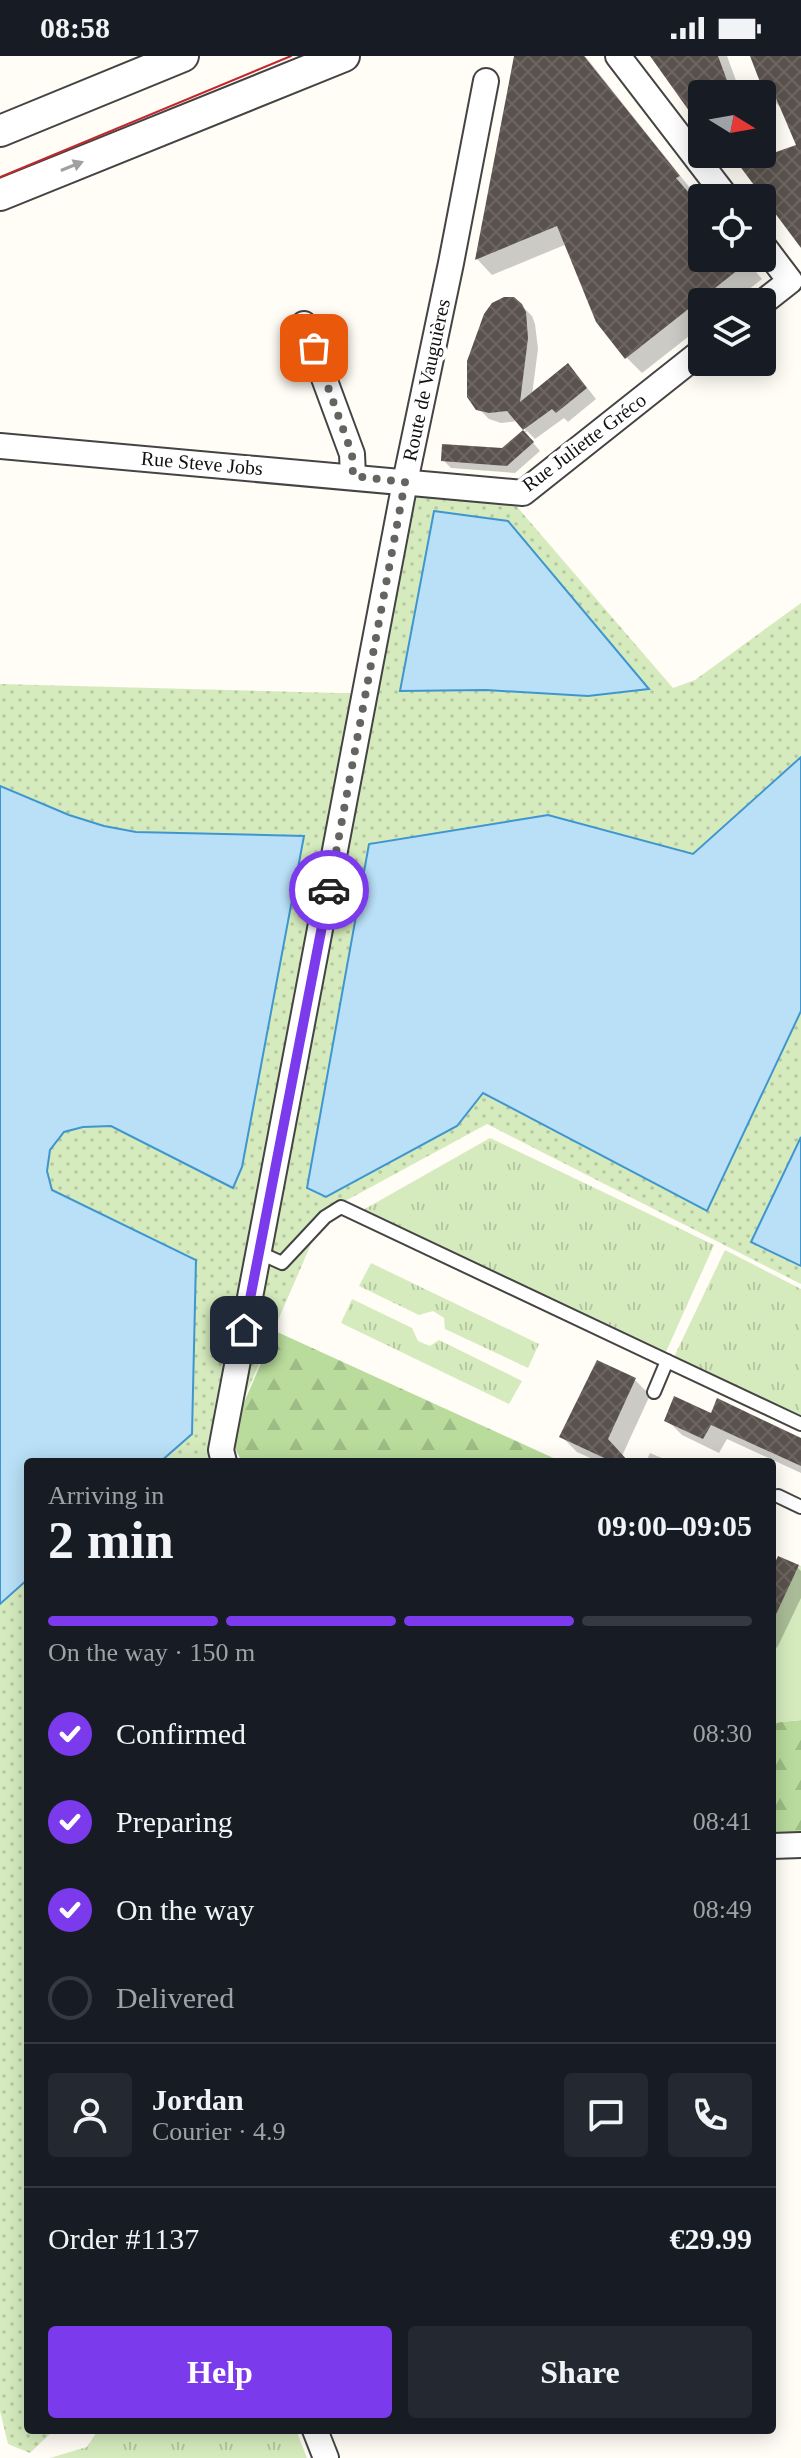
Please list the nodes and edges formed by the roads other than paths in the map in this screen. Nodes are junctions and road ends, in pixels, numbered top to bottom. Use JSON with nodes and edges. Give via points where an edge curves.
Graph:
{"nodes":[{"id":1,"x":183,"y":56,"type":"edge"},
{"id":2,"x":344,"y":56,"type":"edge"},
{"id":3,"x":618,"y":56,"type":"edge"},
{"id":4,"x":486,"y":81,"type":"dead end"},
{"id":5,"x":0,"y":131,"type":"edge"},
{"id":6,"x":716,"y":184,"type":"edge"},
{"id":7,"x":0,"y":195,"type":"edge"},
{"id":8,"x":776,"y":262,"type":"edge"},
{"id":9,"x":776,"y":292,"type":"edge"},
{"id":10,"x":304,"y":324,"type":"dead end"},
{"id":11,"x":688,"y":362,"type":"edge"},
{"id":12,"x":0,"y":446,"type":"edge"},
{"id":13,"x":353,"y":476,"type":"junction"},
{"id":14,"x":405,"y":482,"type":"junction"},
{"id":15,"x":260,"y":1253,"type":"junction"},
{"id":16,"x":667,"y":1361,"type":"junction"},
{"id":17,"x":654,"y":1392,"type":"dead end"},
{"id":18,"x":801,"y":1424,"type":"edge"},
{"id":19,"x":223,"y":1458,"type":"edge"},
{"id":20,"x":778,"y":1496,"type":"dead end"},
{"id":21,"x":801,"y":1507,"type":"edge"},
{"id":22,"x":801,"y":1845,"type":"edge"},
{"id":23,"x":776,"y":1846,"type":"edge"},
{"id":24,"x":317,"y":2434,"type":"edge"},
{"id":25,"x":326,"y":2458,"type":"edge"}],
"edges":[{"from":1,"to":5,"type":"street"},
{"from":7,"to":2,"type":"street","one_way":true},
{"from":3,"to":6,"type":"street"},
{"from":4,"to":14,"type":"street","name":"Route de Vauguières"},
{"from":8,"to":9,"type":"street","via":[[790,281]]},
{"from":10,"to":13,"type":"street","via":[[352,454]]},
{"from":11,"to":14,"type":"street","name":"Rue Juliette Gréco","via":[[523,493]]},
{"from":12,"to":13,"type":"street","name":"Rue Steve Jobs"},
{"from":13,"to":14,"type":"street","name":"Rue Steve Jobs"},
{"from":14,"to":15,"type":"street","name":"Route de Vauguières"},
{"from":15,"to":16,"type":"lane","via":[[282,1263],[341,1207]]},
{"from":15,"to":19,"type":"street","name":"Route de Vauguières"},
{"from":16,"to":17,"type":"lane"},
{"from":16,"to":18,"type":"lane"},
{"from":20,"to":21,"type":"lane"},
{"from":22,"to":23,"type":"street"},
{"from":24,"to":25,"type":"street"}]}
